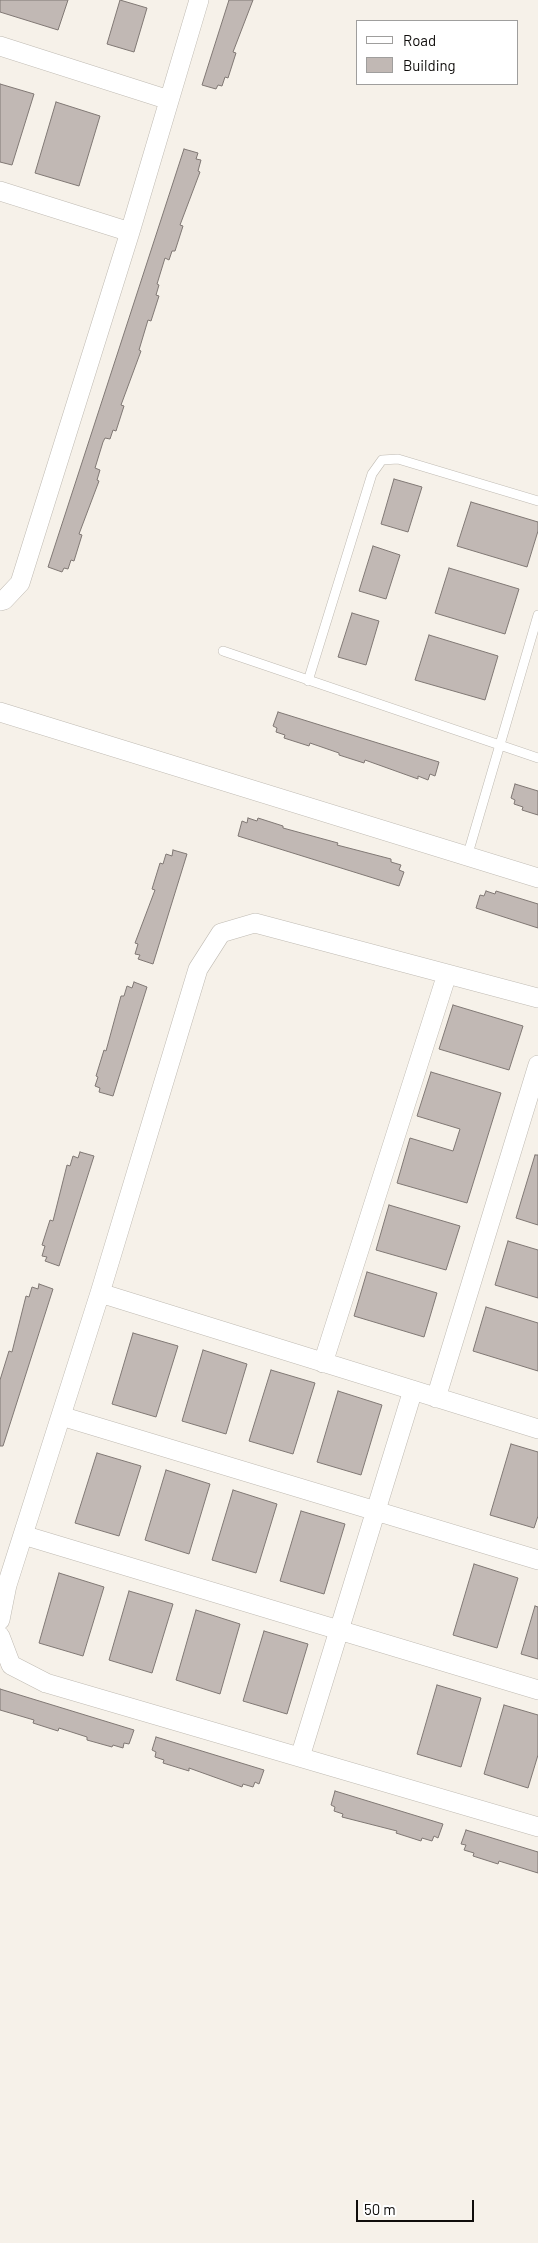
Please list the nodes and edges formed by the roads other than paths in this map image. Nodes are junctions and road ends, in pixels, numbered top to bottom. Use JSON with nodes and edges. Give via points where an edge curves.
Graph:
{"nodes":[{"id":1,"x":199,"y":0,"type":"edge"},
{"id":2,"x":0,"y":46,"type":"edge"},
{"id":3,"x":169,"y":100,"type":"junction"},
{"id":4,"x":0,"y":191,"type":"edge"},
{"id":5,"x":130,"y":232,"type":"junction"},
{"id":6,"x":538,"y":501,"type":"edge"},
{"id":7,"x":0,"y":601,"type":"edge"},
{"id":8,"x":538,"y":615,"type":"edge"},
{"id":9,"x":223,"y":652,"type":"dead end"},
{"id":10,"x":308,"y":681,"type":"junction"},
{"id":11,"x":0,"y":712,"type":"edge"},
{"id":12,"x":499,"y":746,"type":"junction"},
{"id":13,"x":538,"y":758,"type":"edge"},
{"id":14,"x":467,"y":857,"type":"junction"},
{"id":15,"x":538,"y":878,"type":"edge"},
{"id":16,"x":447,"y":974,"type":"junction"},
{"id":17,"x":538,"y":998,"type":"edge"},
{"id":18,"x":538,"y":1065,"type":"edge"},
{"id":19,"x":100,"y":1293,"type":"junction"},
{"id":20,"x":323,"y":1363,"type":"junction"},
{"id":21,"x":413,"y":1390,"type":"junction"},
{"id":22,"x":436,"y":1398,"type":"junction"},
{"id":23,"x":61,"y":1416,"type":"junction"},
{"id":24,"x":538,"y":1430,"type":"edge"},
{"id":25,"x":376,"y":1511,"type":"junction"},
{"id":26,"x":23,"y":1535,"type":"junction"},
{"id":27,"x":538,"y":1560,"type":"edge"},
{"id":28,"x":0,"y":1620,"type":"edge"},
{"id":29,"x":339,"y":1630,"type":"junction"},
{"id":30,"x":0,"y":1636,"type":"edge"},
{"id":31,"x":538,"y":1690,"type":"edge"},
{"id":32,"x":300,"y":1757,"type":"junction"},
{"id":33,"x":538,"y":1827,"type":"edge"}],
"edges":[{"from":1,"to":3,"type":"street"},
{"from":2,"to":3,"type":"street"},
{"from":3,"to":5,"type":"street"},
{"from":4,"to":5,"type":"street"},
{"from":5,"to":7,"type":"street","via":[[20,583]]},
{"from":6,"to":10,"type":"lane","via":[[398,460],[382,460],[372,474]]},
{"from":8,"to":12,"type":"lane"},
{"from":9,"to":10,"type":"lane"},
{"from":10,"to":12,"type":"lane"},
{"from":11,"to":14,"type":"street"},
{"from":12,"to":13,"type":"lane"},
{"from":12,"to":14,"type":"lane"},
{"from":14,"to":15,"type":"street"},
{"from":16,"to":17,"type":"street"},
{"from":16,"to":19,"type":"street","via":[[255,923],[221,933],[198,969]]},
{"from":16,"to":20,"type":"street"},
{"from":18,"to":22,"type":"street"},
{"from":19,"to":20,"type":"street"},
{"from":19,"to":23,"type":"street"},
{"from":20,"to":21,"type":"street"},
{"from":21,"to":22,"type":"street"},
{"from":21,"to":25,"type":"street"},
{"from":22,"to":24,"type":"street"},
{"from":23,"to":25,"type":"street"},
{"from":23,"to":26,"type":"street"},
{"from":25,"to":27,"type":"street"},
{"from":25,"to":29,"type":"street"},
{"from":26,"to":28,"type":"street"},
{"from":26,"to":29,"type":"street"},
{"from":29,"to":31,"type":"street"},
{"from":29,"to":32,"type":"street"},
{"from":30,"to":32,"type":"street","via":[[11,1664],[46,1683]]},
{"from":32,"to":33,"type":"street"}]}
